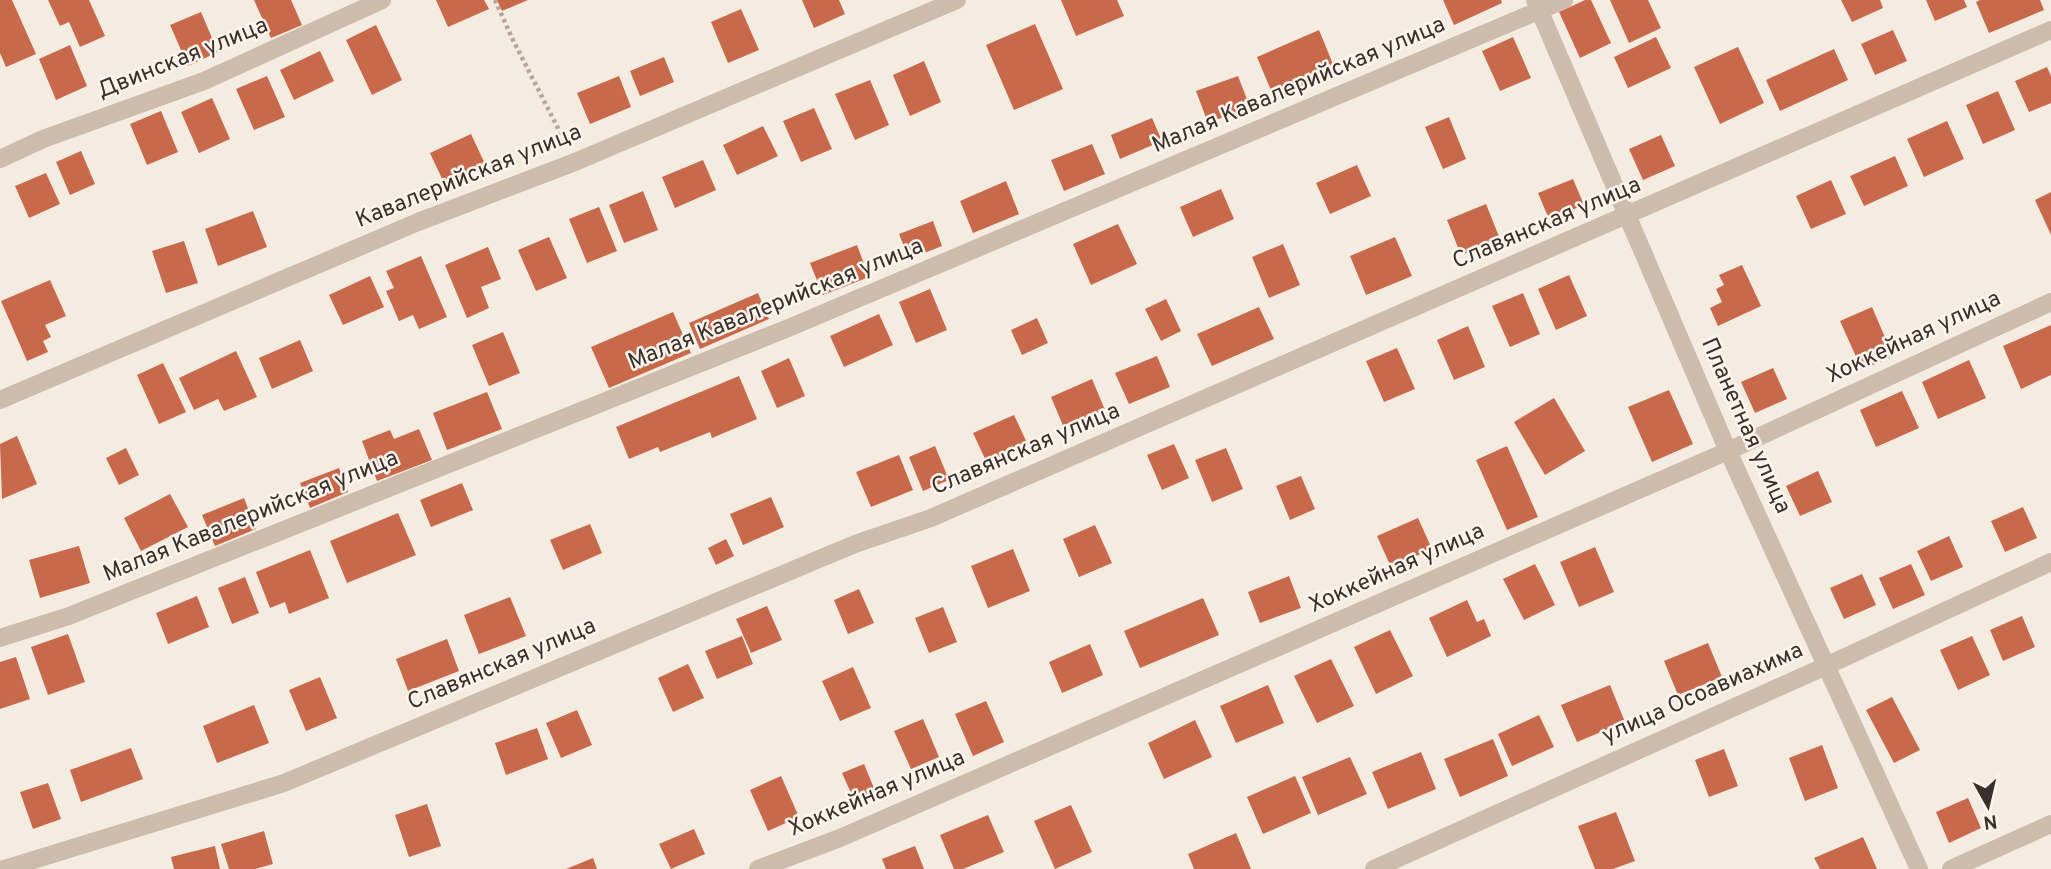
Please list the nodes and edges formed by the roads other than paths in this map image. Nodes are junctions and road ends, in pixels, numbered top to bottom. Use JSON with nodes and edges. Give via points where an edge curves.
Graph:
{"nodes":[{"id":1,"x":382,"y":0,"type":"edge"},
{"id":2,"x":957,"y":0,"type":"edge"},
{"id":3,"x":1564,"y":0,"type":"edge"},
{"id":4,"x":1538,"y":5,"type":"edge"},
{"id":5,"x":2051,"y":30,"type":"edge"},
{"id":6,"x":0,"y":159,"type":"edge"},
{"id":7,"x":1627,"y":216,"type":"junction"},
{"id":8,"x":2051,"y":302,"type":"edge"},
{"id":9,"x":0,"y":400,"type":"edge"},
{"id":10,"x":1728,"y":451,"type":"junction"},
{"id":11,"x":2051,"y":562,"type":"edge"},
{"id":12,"x":0,"y":638,"type":"edge"},
{"id":13,"x":1826,"y":666,"type":"junction"},
{"id":14,"x":2051,"y":824,"type":"edge"},
{"id":15,"x":4,"y":869,"type":"edge"},
{"id":16,"x":758,"y":869,"type":"edge"},
{"id":17,"x":1374,"y":869,"type":"edge"},
{"id":18,"x":1919,"y":869,"type":"edge"},
{"id":19,"x":1951,"y":869,"type":"edge"}],
"edges":[{"from":1,"to":6,"type":"street","name":"Двинская улица","via":[[204,81]]},
{"from":2,"to":9,"type":"street","name":"Кавалерийская улица"},
{"from":3,"to":4,"type":"street","name":"Малая Кавалерийская улица"},
{"from":4,"to":7,"type":"street","name":"Планетная улица"},
{"from":4,"to":12,"type":"street","name":"Малая Кавалерийская улица","via":[[786,329],[69,617]]},
{"from":5,"to":7,"type":"street","name":"Славянская улица"},
{"from":7,"to":10,"type":"street","name":"Планетная улица"},
{"from":7,"to":15,"type":"street","name":"Славянская улица","via":[[931,518],[855,544],[284,783]]},
{"from":8,"to":10,"type":"street","name":"Хоккейная улица"},
{"from":10,"to":13,"type":"street","name":"Планетная улица"},
{"from":10,"to":16,"type":"street","name":"Хоккейная улица","via":[[840,838]]},
{"from":11,"to":13,"type":"street","name":"улица Осоавиахима"},
{"from":13,"to":17,"type":"street","name":"улица Осоавиахима"},
{"from":13,"to":18,"type":"street","name":"Планетная улица"},
{"from":14,"to":19,"type":"street"}]}
